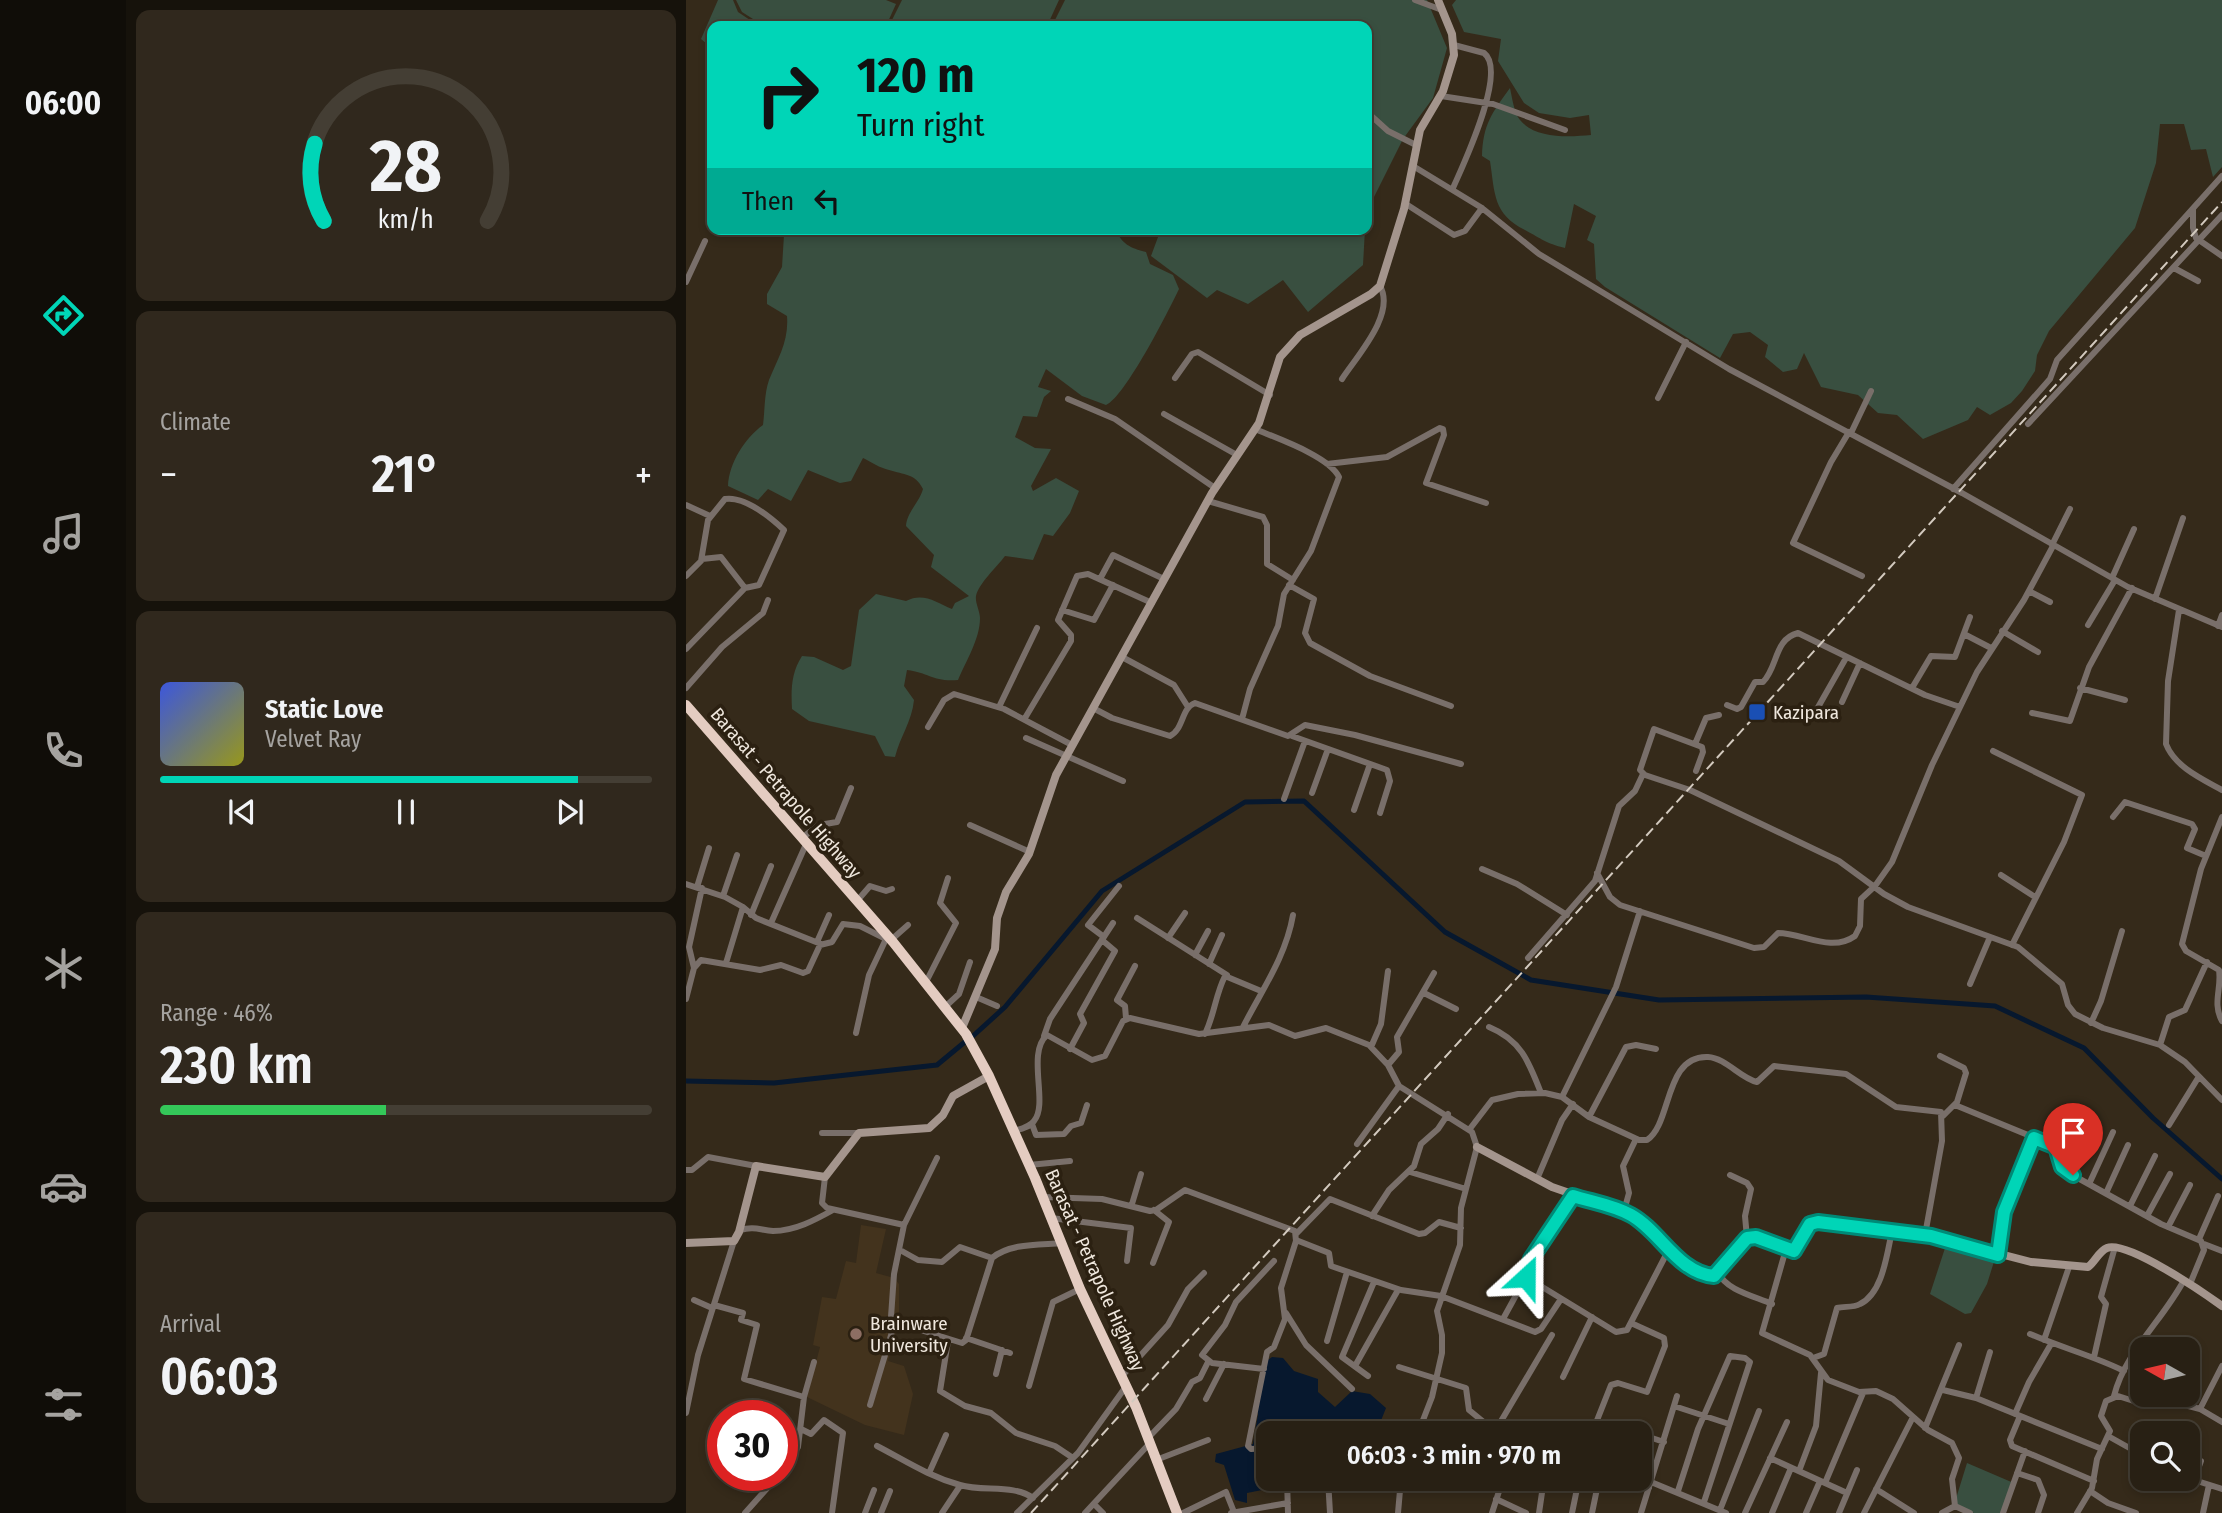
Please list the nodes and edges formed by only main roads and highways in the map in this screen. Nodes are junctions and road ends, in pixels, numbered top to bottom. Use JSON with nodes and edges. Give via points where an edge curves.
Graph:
{"nodes":[{"id":1,"x":686,"y":705,"type":"edge"},
{"id":2,"x":1177,"y":1513,"type":"edge"}],
"edges":[{"from":1,"to":2,"type":"highway","name":"Barasat - Petrapole Highway","via":[[964,1031],[1030,1165]]}]}
